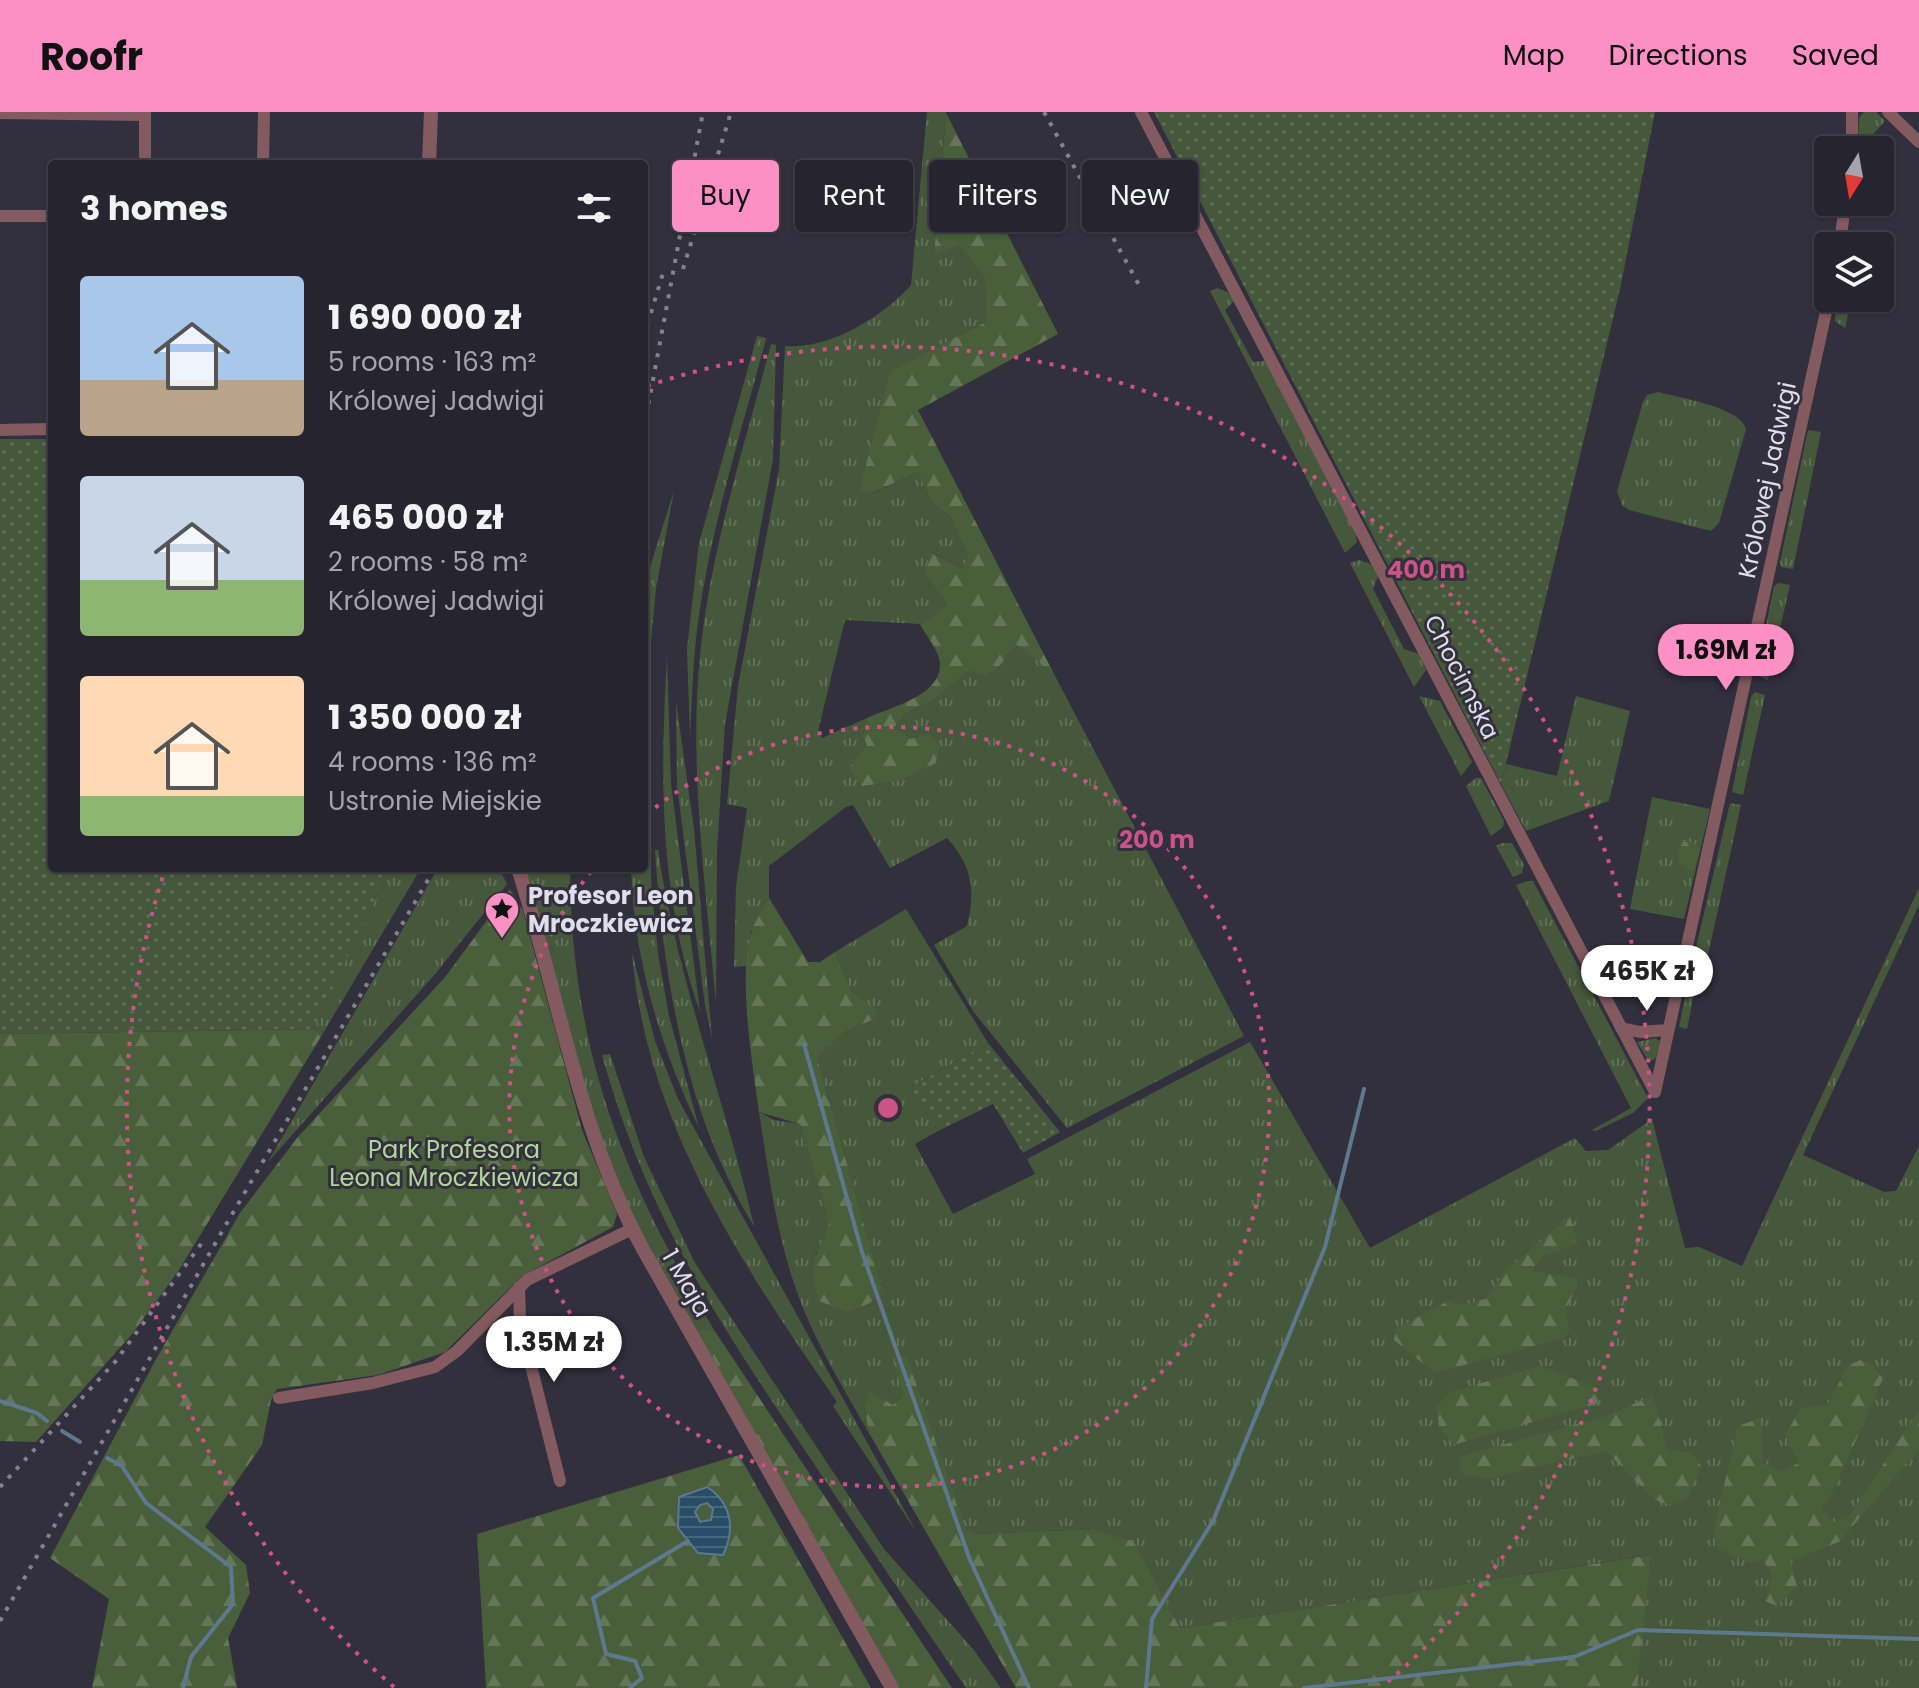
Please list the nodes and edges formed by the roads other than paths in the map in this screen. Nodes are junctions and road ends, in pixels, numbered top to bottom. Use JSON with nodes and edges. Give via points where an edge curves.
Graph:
{"nodes":[{"id":1,"x":264,"y":112,"type":"edge"},
{"id":2,"x":431,"y":112,"type":"edge"},
{"id":3,"x":1141,"y":112,"type":"edge"},
{"id":4,"x":1852,"y":112,"type":"edge"},
{"id":5,"x":1889,"y":112,"type":"edge"},
{"id":6,"x":0,"y":113,"type":"edge"},
{"id":7,"x":145,"y":113,"type":"edge"},
{"id":8,"x":1852,"y":136,"type":"edge"},
{"id":9,"x":1919,"y":142,"type":"edge"},
{"id":10,"x":145,"y":160,"type":"edge"},
{"id":11,"x":263,"y":160,"type":"edge"},
{"id":12,"x":429,"y":160,"type":"edge"},
{"id":13,"x":0,"y":216,"type":"edge"},
{"id":14,"x":48,"y":216,"type":"edge"},
{"id":15,"x":1826,"y":312,"type":"edge"},
{"id":16,"x":48,"y":429,"type":"edge"},
{"id":17,"x":0,"y":430,"type":"edge"},
{"id":18,"x":519,"y":872,"type":"edge"},
{"id":19,"x":1621,"y":1028,"type":"junction"},
{"id":20,"x":1668,"y":1030,"type":"junction"},
{"id":21,"x":1655,"y":1092,"type":"joint"},
{"id":22,"x":632,"y":1229,"type":"junction"},
{"id":23,"x":519,"y":1287,"type":"junction"},
{"id":24,"x":279,"y":1398,"type":"dead end"},
{"id":25,"x":560,"y":1481,"type":"dead end"},
{"id":26,"x":892,"y":1688,"type":"edge"}],
"edges":[{"from":1,"to":11,"type":"street"},
{"from":2,"to":12,"type":"street"},
{"from":3,"to":19,"type":"street","name":"Chocimska"},
{"from":4,"to":8,"type":"street"},
{"from":5,"to":9,"type":"street"},
{"from":6,"to":7,"type":"street"},
{"from":7,"to":10,"type":"street"},
{"from":13,"to":14,"type":"street"},
{"from":15,"to":20,"type":"street","name":"Królowej Jadwigi"},
{"from":16,"to":17,"type":"street"},
{"from":18,"to":22,"type":"street","name":"1 Maja","via":[[590,1129]]},
{"from":19,"to":20,"type":"street"},
{"from":19,"to":21,"type":"street","name":"Chocimska"},
{"from":20,"to":21,"type":"street","name":"Królowej Jadwigi"},
{"from":22,"to":23,"type":"street"},
{"from":22,"to":26,"type":"street","name":"1 Maja"},
{"from":23,"to":24,"type":"street","via":[[435,1367]]},
{"from":23,"to":25,"type":"street","via":[[520,1322]]}]}
